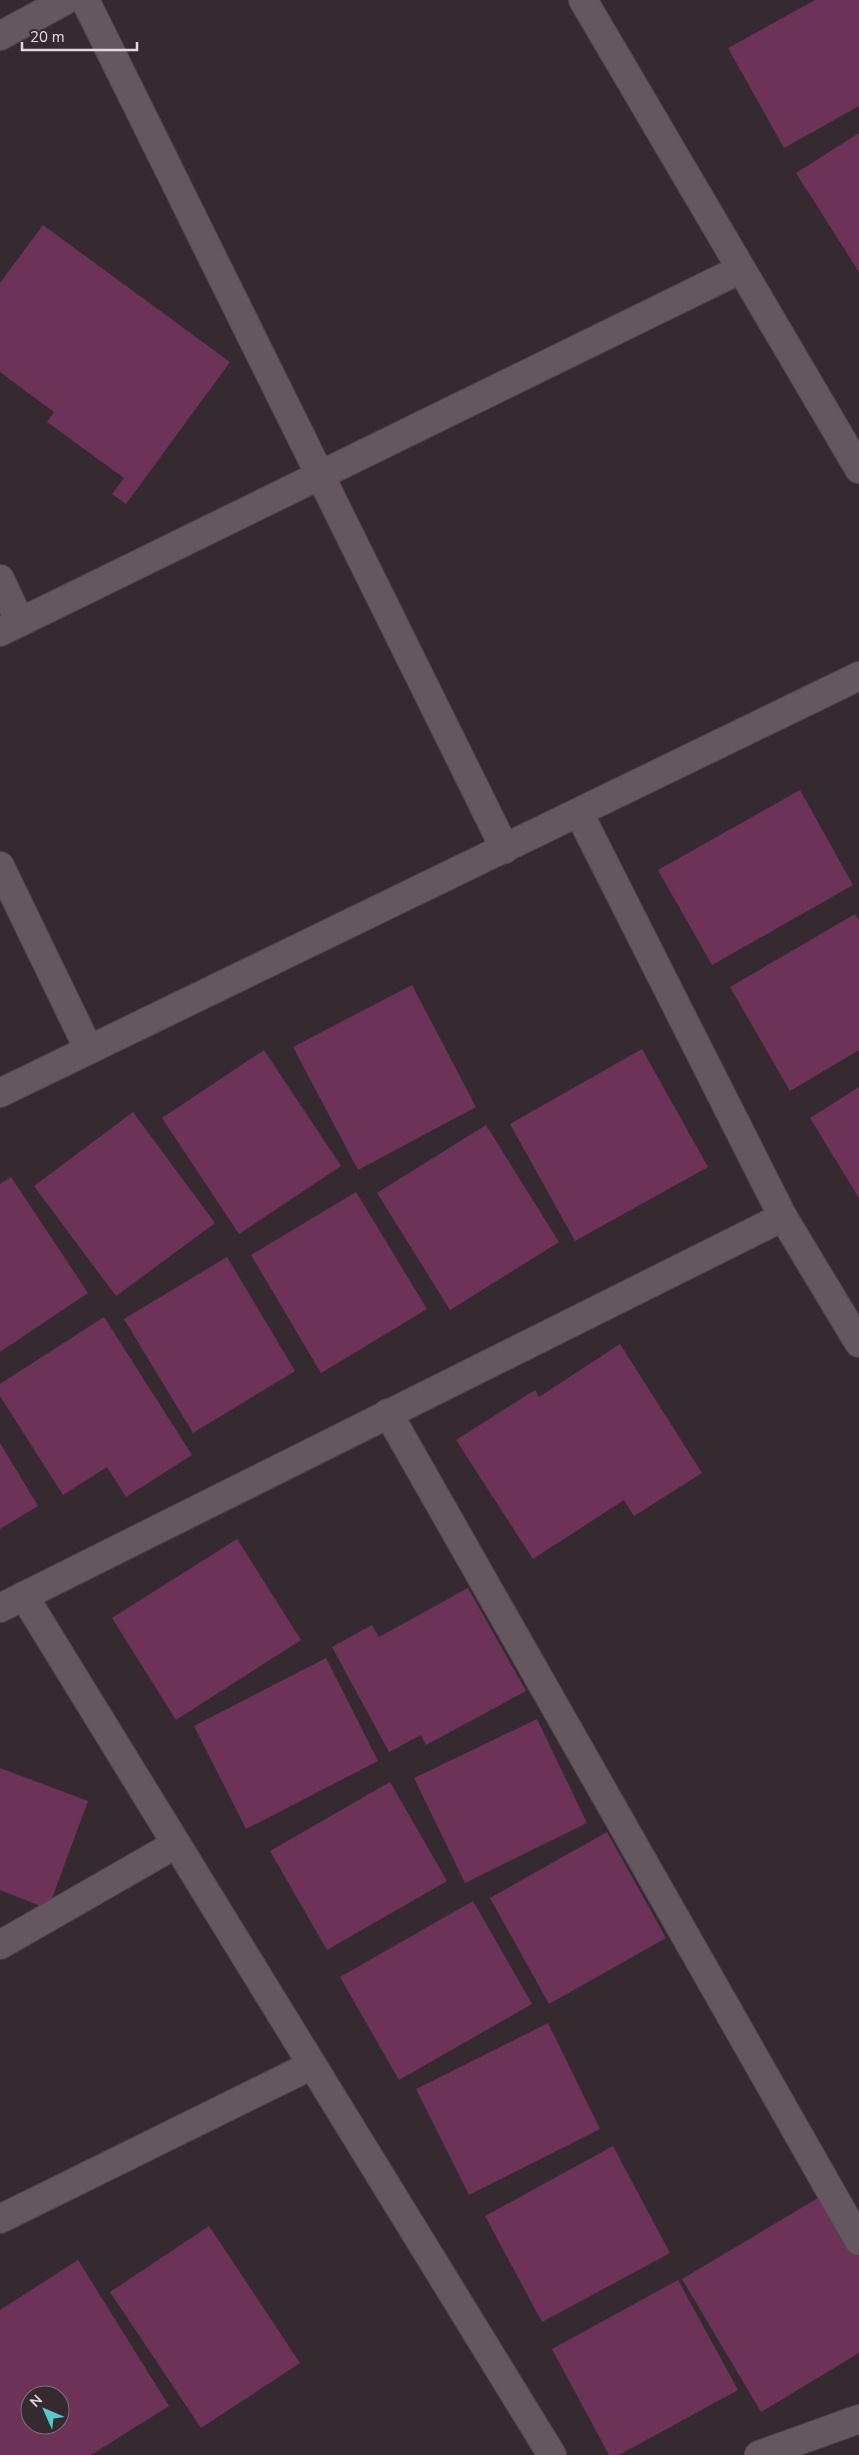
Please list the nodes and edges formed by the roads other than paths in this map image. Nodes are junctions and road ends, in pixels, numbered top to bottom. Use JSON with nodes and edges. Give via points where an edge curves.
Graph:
{"nodes":[{"id":1,"x":66,"y":0,"type":"edge"},
{"id":2,"x":85,"y":0,"type":"edge"},
{"id":3,"x":582,"y":0,"type":"edge"},
{"id":4,"x":0,"y":36,"type":"edge"},
{"id":5,"x":741,"y":269,"type":"junction"},
{"id":6,"x":859,"y":469,"type":"edge"},
{"id":7,"x":321,"y":476,"type":"junction"},
{"id":8,"x":0,"y":579,"type":"edge"},
{"id":9,"x":10,"y":627,"type":"edge"},
{"id":10,"x":859,"y":676,"type":"edge"},
{"id":11,"x":579,"y":814,"type":"junction"},
{"id":12,"x":505,"y":850,"type":"junction"},
{"id":13,"x":0,"y":866,"type":"edge"},
{"id":14,"x":89,"y":1050,"type":"junction"},
{"id":15,"x":0,"y":1093,"type":"edge"},
{"id":16,"x":783,"y":1217,"type":"junction"},
{"id":17,"x":859,"y":1343,"type":"edge"},
{"id":18,"x":388,"y":1413,"type":"junction"},
{"id":19,"x":12,"y":1602,"type":"edge"},
{"id":20,"x":176,"y":1844,"type":"junction"},
{"id":21,"x":0,"y":1945,"type":"edge"},
{"id":22,"x":312,"y":2065,"type":"junction"},
{"id":23,"x":0,"y":2219,"type":"edge"},
{"id":24,"x":859,"y":2241,"type":"edge"},
{"id":25,"x":859,"y":2419,"type":"edge"},
{"id":26,"x":552,"y":2455,"type":"edge"},
{"id":27,"x":759,"y":2455,"type":"edge"}],
"edges":[{"from":1,"to":4,"type":"street"},
{"from":2,"to":7,"type":"street"},
{"from":3,"to":5,"type":"street"},
{"from":5,"to":6,"type":"street"},
{"from":5,"to":7,"type":"street"},
{"from":7,"to":9,"type":"street"},
{"from":7,"to":12,"type":"street"},
{"from":8,"to":9,"type":"street"},
{"from":10,"to":11,"type":"street"},
{"from":11,"to":12,"type":"street"},
{"from":11,"to":16,"type":"street"},
{"from":12,"to":14,"type":"street"},
{"from":13,"to":14,"type":"street"},
{"from":14,"to":15,"type":"street"},
{"from":16,"to":17,"type":"street"},
{"from":16,"to":18,"type":"street"},
{"from":18,"to":19,"type":"street"},
{"from":18,"to":24,"type":"street"},
{"from":19,"to":20,"type":"street"},
{"from":20,"to":21,"type":"street"},
{"from":20,"to":22,"type":"street"},
{"from":22,"to":23,"type":"street"},
{"from":22,"to":26,"type":"street"},
{"from":25,"to":27,"type":"street"}]}
